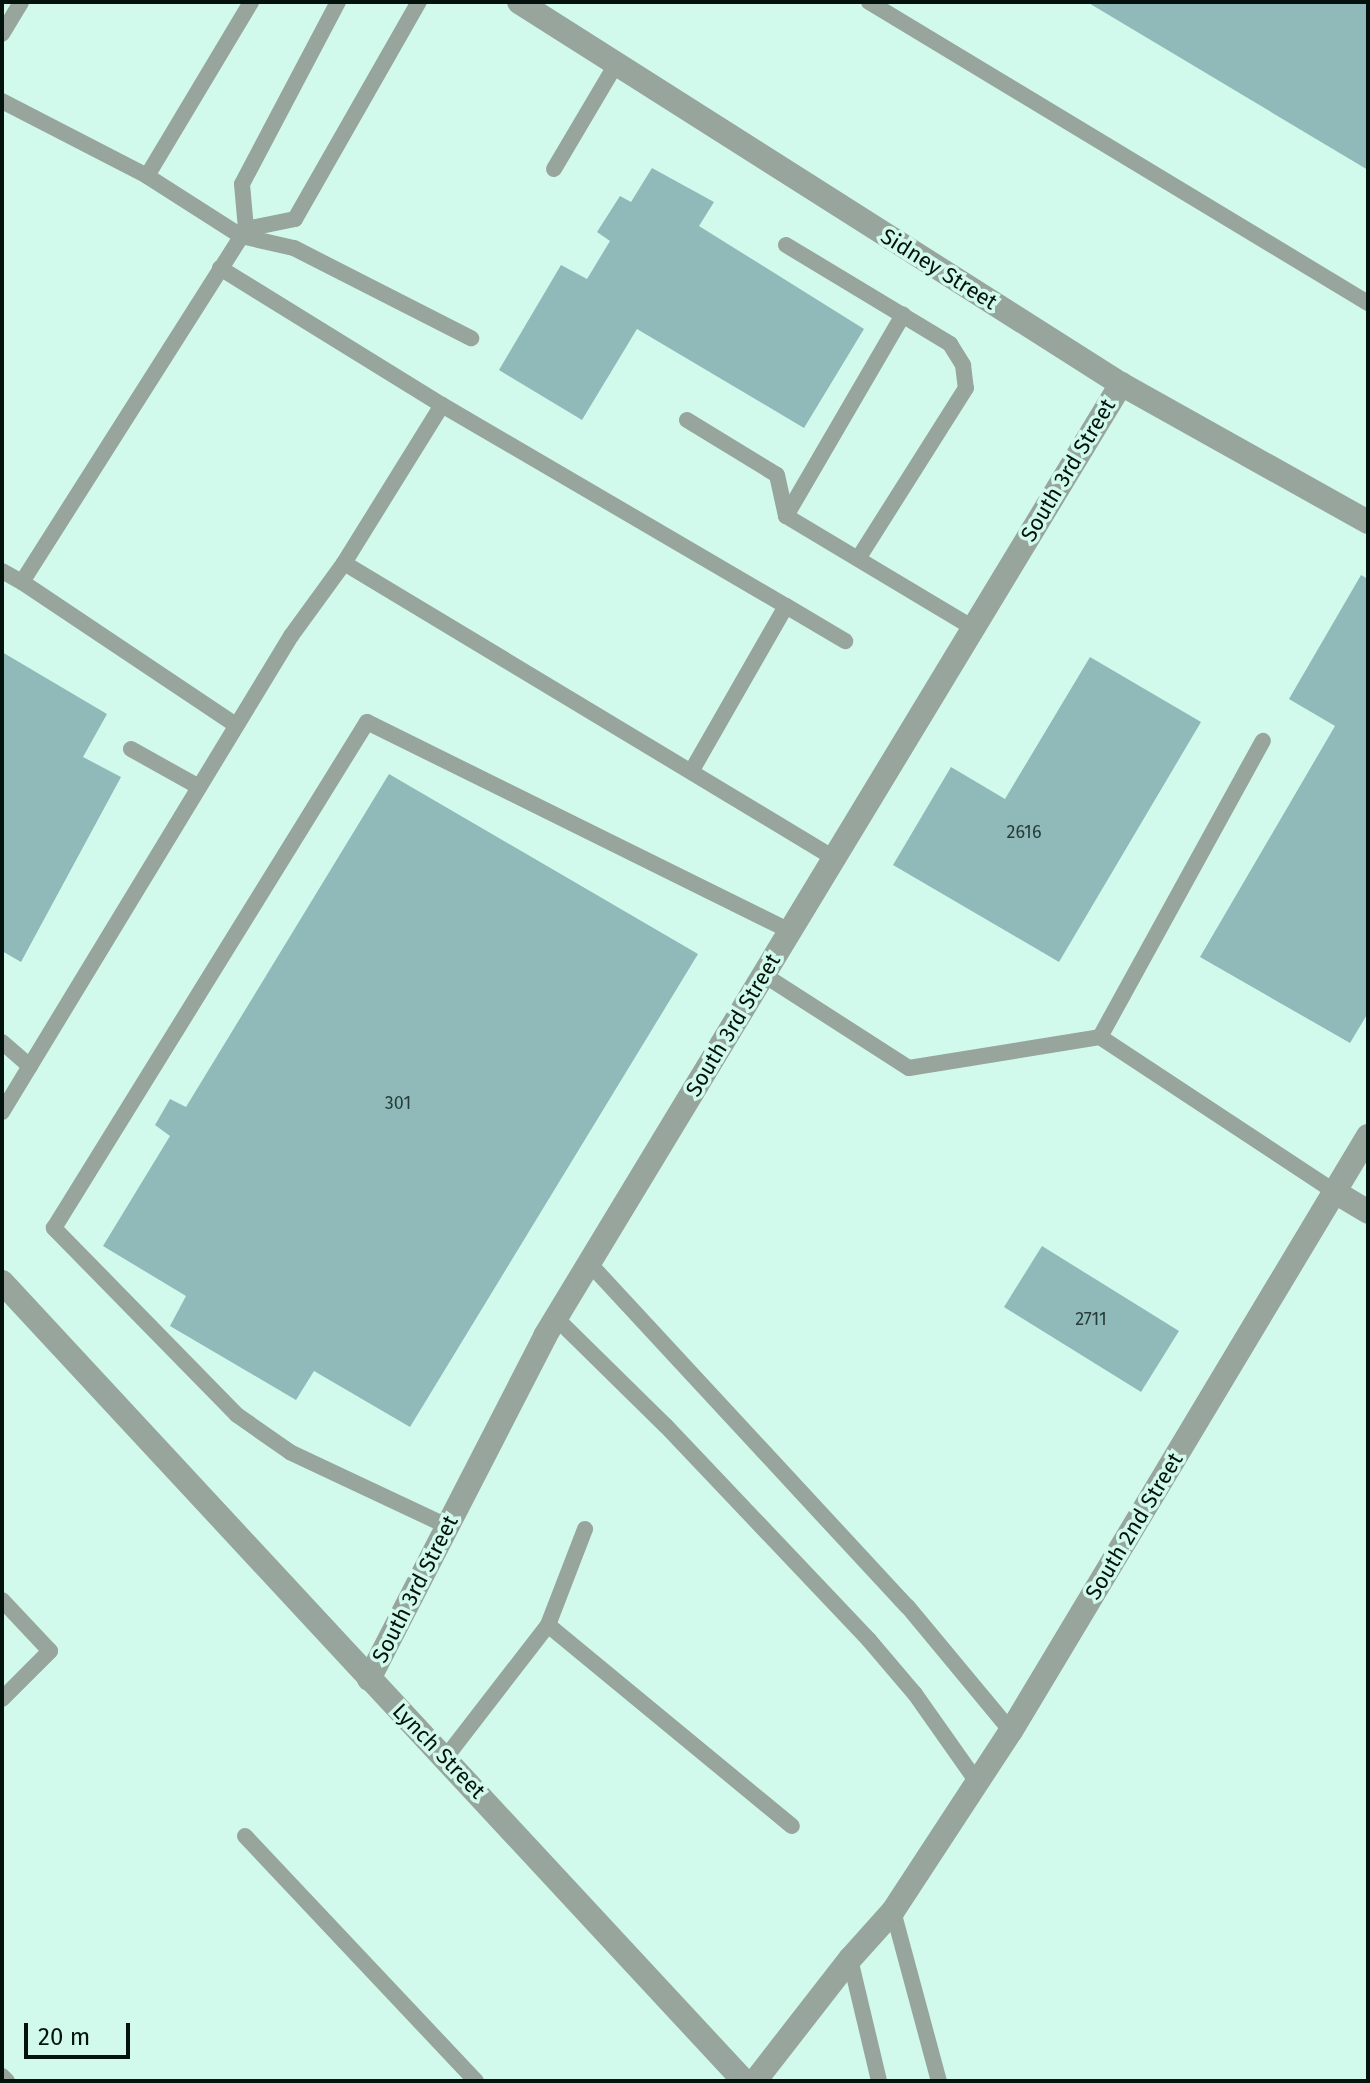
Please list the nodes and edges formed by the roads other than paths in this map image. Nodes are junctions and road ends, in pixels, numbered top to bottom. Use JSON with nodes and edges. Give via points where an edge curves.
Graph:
{"nodes":[{"id":1,"x":21,"y":2,"type":"edge"},
{"id":2,"x":251,"y":2,"type":"edge"},
{"id":3,"x":338,"y":2,"type":"edge"},
{"id":4,"x":419,"y":2,"type":"edge"},
{"id":5,"x":519,"y":2,"type":"edge"},
{"id":6,"x":869,"y":2,"type":"edge"},
{"id":7,"x":2,"y":34,"type":"edge"},
{"id":8,"x":616,"y":64,"type":"junction"},
{"id":9,"x":2,"y":101,"type":"edge"},
{"id":10,"x":554,"y":169,"type":"dead end"},
{"id":11,"x":147,"y":176,"type":"junction"},
{"id":12,"x":244,"y":233,"type":"junction"},
{"id":13,"x":786,"y":245,"type":"dead end"},
{"id":14,"x":220,"y":268,"type":"junction"},
{"id":15,"x":1368,"y":303,"type":"edge"},
{"id":16,"x":903,"y":315,"type":"junction"},
{"id":17,"x":471,"y":338,"type":"dead end"},
{"id":18,"x":1121,"y":384,"type":"junction"},
{"id":19,"x":442,"y":405,"type":"junction"},
{"id":20,"x":687,"y":420,"type":"dead end"},
{"id":21,"x":786,"y":516,"type":"junction"},
{"id":22,"x":1368,"y":522,"type":"edge"},
{"id":23,"x":858,"y":559,"type":"junction"},
{"id":24,"x":344,"y":563,"type":"junction"},
{"id":25,"x":2,"y":571,"type":"edge"},
{"id":26,"x":22,"y":582,"type":"junction"},
{"id":27,"x":786,"y":606,"type":"junction"},
{"id":28,"x":973,"y":628,"type":"junction"},
{"id":29,"x":845,"y":641,"type":"dead end"},
{"id":30,"x":236,"y":725,"type":"junction"},
{"id":31,"x":1263,"y":741,"type":"dead end"},
{"id":32,"x":131,"y":749,"type":"dead end"},
{"id":33,"x":692,"y":770,"type":"junction"},
{"id":34,"x":199,"y":787,"type":"junction"},
{"id":35,"x":834,"y":858,"type":"junction"},
{"id":36,"x":789,"y":931,"type":"junction"},
{"id":37,"x":764,"y":975,"type":"junction"},
{"id":38,"x":1100,"y":1037,"type":"junction"},
{"id":39,"x":2,"y":1042,"type":"edge"},
{"id":40,"x":30,"y":1066,"type":"junction"},
{"id":41,"x":2,"y":1112,"type":"edge"},
{"id":42,"x":1368,"y":1136,"type":"edge"},
{"id":43,"x":1335,"y":1192,"type":"junction"},
{"id":44,"x":1368,"y":1212,"type":"edge"},
{"id":45,"x":589,"y":1263,"type":"junction"},
{"id":46,"x":2,"y":1282,"type":"edge"},
{"id":47,"x":556,"y":1318,"type":"junction"},
{"id":48,"x":447,"y":1526,"type":"junction"},
{"id":49,"x":585,"y":1529,"type":"dead end"},
{"id":50,"x":2,"y":1600,"type":"edge"},
{"id":51,"x":548,"y":1625,"type":"junction"},
{"id":52,"x":369,"y":1679,"type":"junction"},
{"id":53,"x":2,"y":1699,"type":"edge"},
{"id":54,"x":1011,"y":1731,"type":"junction"},
{"id":55,"x":446,"y":1757,"type":"junction"},
{"id":56,"x":977,"y":1782,"type":"junction"},
{"id":57,"x":792,"y":1826,"type":"dead end"},
{"id":58,"x":245,"y":1836,"type":"dead end"},
{"id":59,"x":893,"y":1911,"type":"junction"},
{"id":60,"x":850,"y":1959,"type":"junction"},
{"id":61,"x":2,"y":2076,"type":"edge"},
{"id":62,"x":7,"y":2081,"type":"edge"},
{"id":63,"x":476,"y":2081,"type":"edge"},
{"id":64,"x":744,"y":2081,"type":"edge"},
{"id":65,"x":755,"y":2081,"type":"edge"},
{"id":66,"x":879,"y":2081,"type":"edge"},
{"id":67,"x":939,"y":2081,"type":"edge"}],
"edges":[{"from":1,"to":7,"type":"lane"},
{"from":2,"to":11,"type":"lane"},
{"from":3,"to":12,"type":"lane","via":[[242,184]]},
{"from":4,"to":12,"type":"lane","via":[[295,219]]},
{"from":5,"to":8,"type":"street","name":"Sidney Street"},
{"from":6,"to":15,"type":"lane"},
{"from":8,"to":10,"type":"lane"},
{"from":8,"to":18,"type":"street","name":"Sidney Street"},
{"from":9,"to":11,"type":"lane"},
{"from":11,"to":12,"type":"lane"},
{"from":12,"to":14,"type":"lane"},
{"from":12,"to":17,"type":"lane","via":[[294,248]]},
{"from":13,"to":16,"type":"lane"},
{"from":14,"to":19,"type":"lane"},
{"from":14,"to":26,"type":"lane"},
{"from":16,"to":21,"type":"lane"},
{"from":16,"to":23,"type":"lane","via":[[950,344],[963,365],[966,388]]},
{"from":18,"to":22,"type":"street","name":"Sidney Street"},
{"from":18,"to":28,"type":"street","name":"South 3rd Street"},
{"from":19,"to":24,"type":"lane"},
{"from":19,"to":27,"type":"lane"},
{"from":20,"to":21,"type":"lane","via":[[777,475]]},
{"from":21,"to":23,"type":"lane"},
{"from":23,"to":28,"type":"lane"},
{"from":24,"to":30,"type":"lane"},
{"from":24,"to":33,"type":"lane"},
{"from":25,"to":26,"type":"lane"},
{"from":26,"to":30,"type":"lane"},
{"from":27,"to":29,"type":"lane"},
{"from":27,"to":33,"type":"lane"},
{"from":28,"to":35,"type":"street","name":"South 3rd Street"},
{"from":30,"to":34,"type":"lane"},
{"from":31,"to":38,"type":"lane"},
{"from":32,"to":34,"type":"lane"},
{"from":33,"to":35,"type":"lane"},
{"from":34,"to":40,"type":"lane"},
{"from":35,"to":36,"type":"street","name":"South 3rd Street"},
{"from":36,"to":37,"type":"street","name":"South 3rd Street"},
{"from":36,"to":48,"type":"lane","via":[[367,722],[54,1228],[237,1415],[290,1452]]},
{"from":37,"to":38,"type":"lane","via":[[909,1068]]},
{"from":37,"to":45,"type":"street","name":"South 3rd Street"},
{"from":38,"to":43,"type":"lane"},
{"from":39,"to":40,"type":"lane"},
{"from":40,"to":41,"type":"lane"},
{"from":42,"to":43,"type":"street","name":"South 2nd Street"},
{"from":43,"to":44,"type":"street"},
{"from":43,"to":54,"type":"street","name":"South 2nd Street"},
{"from":45,"to":47,"type":"street","name":"South 3rd Street"},
{"from":45,"to":54,"type":"lane","via":[[908,1607]]},
{"from":46,"to":52,"type":"street","name":"Lynch Street"},
{"from":47,"to":48,"type":"street","name":"South 3rd Street"},
{"from":47,"to":56,"type":"lane","via":[[869,1640]]},
{"from":48,"to":52,"type":"street","name":"South 3rd Street"},
{"from":49,"to":51,"type":"lane"},
{"from":50,"to":53,"type":"lane","via":[[50,1651]]},
{"from":51,"to":55,"type":"lane"},
{"from":51,"to":57,"type":"lane"},
{"from":52,"to":55,"type":"street","name":"Lynch Street"},
{"from":54,"to":56,"type":"street","name":"South 2nd Street"},
{"from":55,"to":64,"type":"street","name":"Lynch Street"},
{"from":56,"to":59,"type":"street","name":"South 2nd Street"},
{"from":58,"to":63,"type":"lane"},
{"from":59,"to":60,"type":"street","name":"South 2nd Street"},
{"from":59,"to":67,"type":"lane"},
{"from":60,"to":65,"type":"street","name":"South 2nd Street"},
{"from":60,"to":66,"type":"lane"},
{"from":61,"to":62,"type":"lane"}]}
